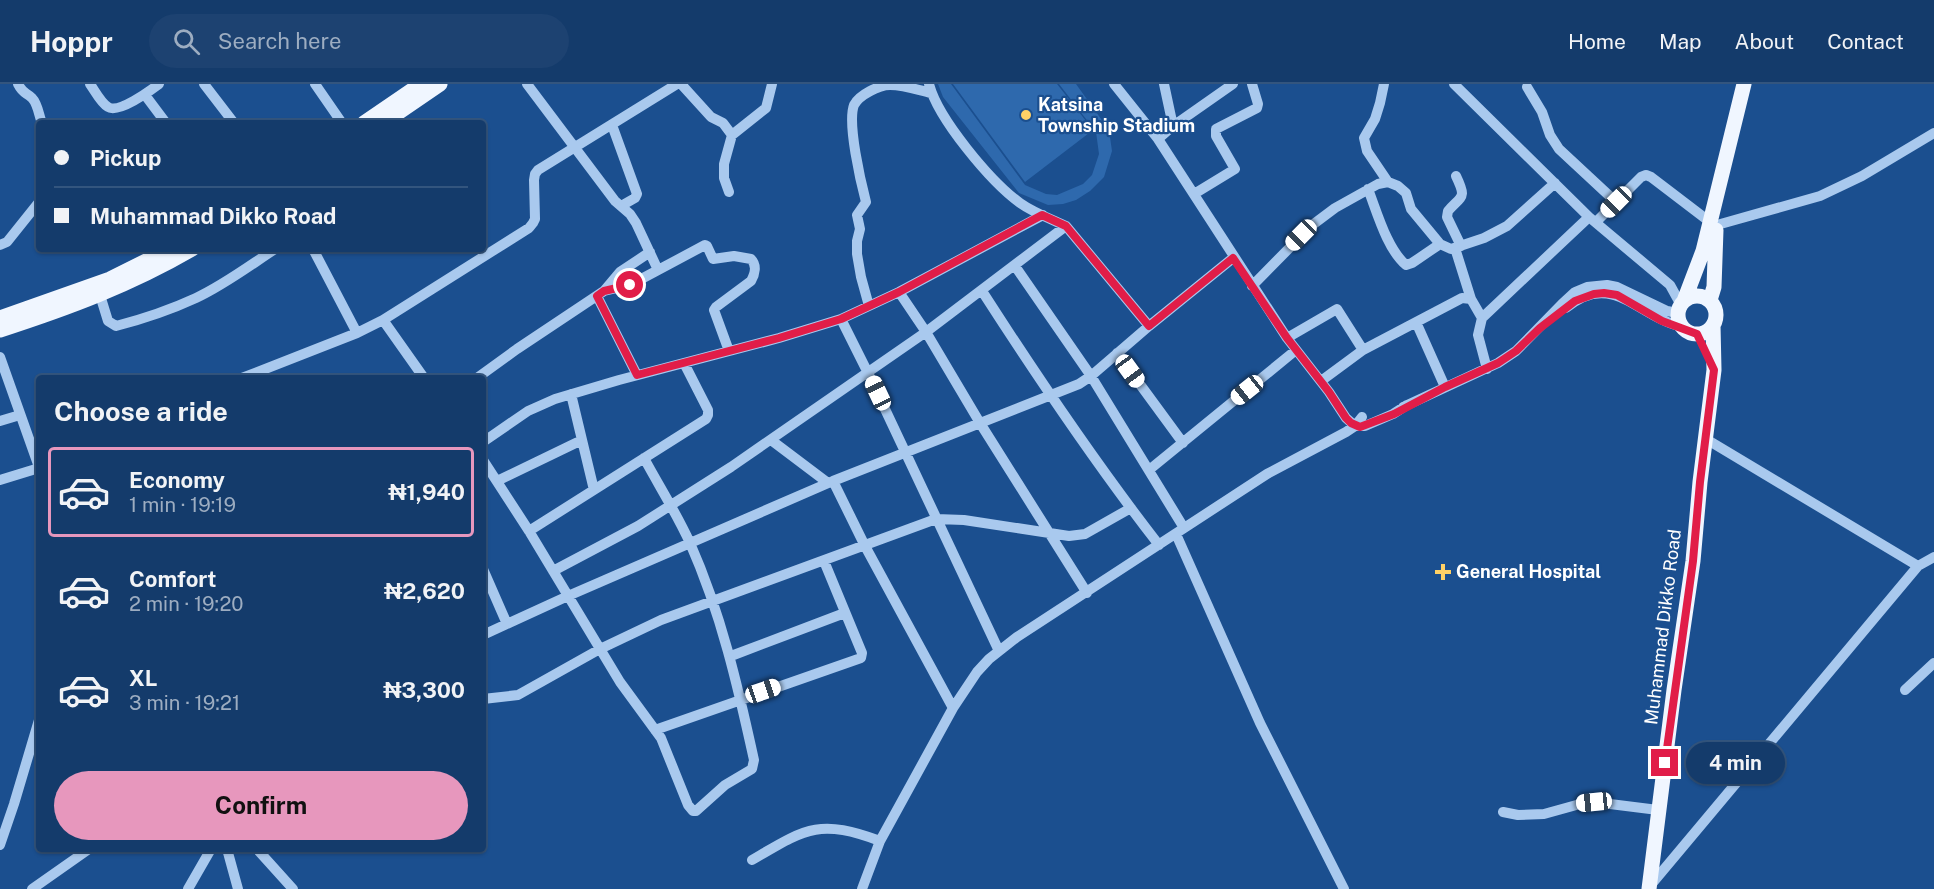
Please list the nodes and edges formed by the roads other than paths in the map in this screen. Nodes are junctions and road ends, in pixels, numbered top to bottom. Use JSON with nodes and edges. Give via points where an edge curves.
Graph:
{"nodes":[{"id":1,"x":18,"y":84,"type":"edge"},
{"id":2,"x":90,"y":84,"type":"edge"},
{"id":3,"x":159,"y":84,"type":"edge"},
{"id":4,"x":204,"y":84,"type":"edge"},
{"id":5,"x":315,"y":84,"type":"edge"},
{"id":6,"x":421,"y":84,"type":"edge"},
{"id":7,"x":440,"y":84,"type":"edge"},
{"id":8,"x":527,"y":84,"type":"edge"},
{"id":9,"x":679,"y":84,"type":"edge"},
{"id":10,"x":772,"y":84,"type":"edge"},
{"id":11,"x":1114,"y":84,"type":"edge"},
{"id":12,"x":1164,"y":84,"type":"edge"},
{"id":13,"x":1233,"y":84,"type":"edge"},
{"id":14,"x":1252,"y":84,"type":"edge"},
{"id":15,"x":1383,"y":84,"type":"edge"},
{"id":16,"x":1454,"y":84,"type":"edge"},
{"id":17,"x":1744,"y":84,"type":"edge"},
{"id":18,"x":1527,"y":87,"type":"dead end"},
{"id":19,"x":930,"y":88,"type":"edge"},
{"id":20,"x":144,"y":95,"type":"junction"},
{"id":21,"x":41,"y":120,"type":"edge"},
{"id":22,"x":164,"y":120,"type":"edge"},
{"id":23,"x":232,"y":120,"type":"edge"},
{"id":24,"x":340,"y":120,"type":"edge"},
{"id":25,"x":368,"y":120,"type":"edge"},
{"id":26,"x":387,"y":120,"type":"edge"},
{"id":27,"x":612,"y":125,"type":"junction"},
{"id":28,"x":1173,"y":126,"type":"junction"},
{"id":29,"x":1934,"y":133,"type":"edge"},
{"id":30,"x":732,"y":135,"type":"junction"},
{"id":31,"x":1158,"y":139,"type":"junction"},
{"id":32,"x":574,"y":148,"type":"junction"},
{"id":33,"x":1456,"y":176,"type":"dead end"},
{"id":34,"x":1388,"y":182,"type":"junction"},
{"id":35,"x":1555,"y":183,"type":"junction"},
{"id":36,"x":1368,"y":189,"type":"junction"},
{"id":37,"x":729,"y":192,"type":"dead end"},
{"id":38,"x":1194,"y":194,"type":"junction"},
{"id":39,"x":1616,"y":202,"type":"junction"},
{"id":40,"x":36,"y":206,"type":"edge"},
{"id":41,"x":621,"y":206,"type":"junction"},
{"id":42,"x":1042,"y":215,"type":"junction"},
{"id":43,"x":1593,"y":220,"type":"junction"},
{"id":44,"x":1713,"y":223,"type":"junction"},
{"id":45,"x":1066,"y":226,"type":"junction"},
{"id":46,"x":1440,"y":244,"type":"junction"},
{"id":47,"x":0,"y":245,"type":"edge"},
{"id":48,"x":1458,"y":247,"type":"junction"},
{"id":49,"x":164,"y":252,"type":"edge"},
{"id":50,"x":187,"y":252,"type":"edge"},
{"id":51,"x":270,"y":252,"type":"edge"},
{"id":52,"x":314,"y":252,"type":"edge"},
{"id":53,"x":650,"y":252,"type":"junction"},
{"id":54,"x":1233,"y":258,"type":"junction"},
{"id":55,"x":1015,"y":266,"type":"junction"},
{"id":56,"x":658,"y":270,"type":"junction"},
{"id":57,"x":1252,"y":286,"type":"junction"},
{"id":58,"x":982,"y":291,"type":"junction"},
{"id":59,"x":899,"y":292,"type":"junction"},
{"id":60,"x":601,"y":294,"type":"junction"},
{"id":61,"x":100,"y":295,"type":"junction"},
{"id":62,"x":1471,"y":299,"type":"junction"},
{"id":63,"x":1710,"y":300,"type":"junction"},
{"id":64,"x":869,"y":306,"type":"junction"},
{"id":65,"x":1684,"y":316,"type":"junction"},
{"id":66,"x":0,"y":318,"type":"edge"},
{"id":67,"x":1482,"y":318,"type":"junction"},
{"id":68,"x":841,"y":319,"type":"junction"},
{"id":69,"x":383,"y":320,"type":"junction"},
{"id":70,"x":1416,"y":322,"type":"junction"},
{"id":71,"x":1713,"y":325,"type":"junction"},
{"id":72,"x":1149,"y":326,"type":"junction"},
{"id":73,"x":0,"y":330,"type":"edge"},
{"id":74,"x":926,"y":332,"type":"junction"},
{"id":75,"x":357,"y":333,"type":"junction"},
{"id":76,"x":1287,"y":338,"type":"junction"},
{"id":77,"x":1296,"y":350,"type":"junction"},
{"id":78,"x":1363,"y":350,"type":"junction"},
{"id":79,"x":729,"y":351,"type":"junction"},
{"id":80,"x":1117,"y":353,"type":"junction"},
{"id":81,"x":0,"y":357,"type":"edge"},
{"id":82,"x":684,"y":363,"type":"junction"},
{"id":83,"x":1487,"y":369,"type":"junction"},
{"id":84,"x":1714,"y":370,"type":"junction"},
{"id":85,"x":868,"y":374,"type":"junction"},
{"id":86,"x":250,"y":375,"type":"edge"},
{"id":87,"x":422,"y":375,"type":"edge"},
{"id":88,"x":481,"y":375,"type":"edge"},
{"id":89,"x":637,"y":375,"type":"junction"},
{"id":90,"x":1091,"y":376,"type":"junction"},
{"id":91,"x":1321,"y":381,"type":"junction"},
{"id":92,"x":1445,"y":387,"type":"junction"},
{"id":93,"x":571,"y":394,"type":"junction"},
{"id":94,"x":1049,"y":395,"type":"junction"},
{"id":95,"x":20,"y":415,"type":"junction"},
{"id":96,"x":0,"y":421,"type":"edge"},
{"id":97,"x":1359,"y":422,"type":"junction"},
{"id":98,"x":980,"y":423,"type":"junction"},
{"id":99,"x":486,"y":440,"type":"edge"},
{"id":100,"x":582,"y":440,"type":"junction"},
{"id":101,"x":771,"y":440,"type":"junction"},
{"id":102,"x":1706,"y":440,"type":"junction"},
{"id":103,"x":1183,"y":443,"type":"junction"},
{"id":104,"x":905,"y":452,"type":"junction"},
{"id":105,"x":36,"y":458,"type":"edge"},
{"id":106,"x":644,"y":458,"type":"junction"},
{"id":107,"x":36,"y":464,"type":"edge"},
{"id":108,"x":1149,"y":470,"type":"junction"},
{"id":109,"x":491,"y":477,"type":"edge"},
{"id":110,"x":0,"y":480,"type":"edge"},
{"id":111,"x":831,"y":482,"type":"junction"},
{"id":112,"x":594,"y":490,"type":"junction"},
{"id":113,"x":670,"y":506,"type":"junction"},
{"id":114,"x":1131,"y":508,"type":"junction"},
{"id":115,"x":936,"y":519,"type":"junction"},
{"id":116,"x":529,"y":531,"type":"junction"},
{"id":117,"x":1180,"y":531,"type":"junction"},
{"id":118,"x":1047,"y":532,"type":"junction"},
{"id":119,"x":690,"y":543,"type":"junction"},
{"id":120,"x":1159,"y":545,"type":"junction"},
{"id":121,"x":865,"y":546,"type":"junction"},
{"id":122,"x":1934,"y":557,"type":"edge"},
{"id":123,"x":824,"y":561,"type":"junction"},
{"id":124,"x":1918,"y":566,"type":"junction"},
{"id":125,"x":553,"y":571,"type":"junction"},
{"id":126,"x":486,"y":579,"type":"edge"},
{"id":127,"x":1087,"y":593,"type":"junction"},
{"id":128,"x":568,"y":596,"type":"junction"},
{"id":129,"x":712,"y":603,"type":"junction"},
{"id":130,"x":844,"y":611,"type":"junction"},
{"id":131,"x":507,"y":624,"type":"junction"},
{"id":132,"x":486,"y":634,"type":"edge"},
{"id":133,"x":600,"y":649,"type":"junction"},
{"id":134,"x":999,"y":651,"type":"junction"},
{"id":135,"x":731,"y":656,"type":"junction"},
{"id":136,"x":1934,"y":663,"type":"edge"},
{"id":137,"x":1905,"y":690,"type":"dead end"},
{"id":138,"x":486,"y":699,"type":"edge"},
{"id":139,"x":741,"y":699,"type":"junction"},
{"id":140,"x":953,"y":708,"type":"junction"},
{"id":141,"x":36,"y":730,"type":"edge"},
{"id":142,"x":655,"y":730,"type":"junction"},
{"id":143,"x":1658,"y":810,"type":"junction"},
{"id":144,"x":1503,"y":812,"type":"dead end"},
{"id":145,"x":880,"y":841,"type":"junction"},
{"id":146,"x":0,"y":844,"type":"edge"},
{"id":147,"x":85,"y":852,"type":"edge"},
{"id":148,"x":209,"y":852,"type":"edge"},
{"id":149,"x":228,"y":852,"type":"edge"},
{"id":150,"x":261,"y":852,"type":"edge"},
{"id":151,"x":752,"y":860,"type":"dead end"},
{"id":152,"x":1650,"y":888,"type":"edge"},
{"id":153,"x":32,"y":889,"type":"edge"},
{"id":154,"x":188,"y":889,"type":"edge"},
{"id":155,"x":238,"y":889,"type":"edge"},
{"id":156,"x":293,"y":889,"type":"edge"},
{"id":157,"x":862,"y":889,"type":"edge"},
{"id":158,"x":1344,"y":889,"type":"edge"}],
"edges":[{"from":1,"to":21,"type":"street","via":[[32,98]]},
{"from":2,"to":20,"type":"street","via":[[112,109]]},
{"from":3,"to":20,"type":"street"},
{"from":4,"to":23,"type":"street"},
{"from":5,"to":24,"type":"street"},
{"from":6,"to":25,"type":"main road"},
{"from":7,"to":26,"type":"main road"},
{"from":8,"to":32,"type":"street"},
{"from":9,"to":27,"type":"street"},
{"from":9,"to":30,"type":"street"},
{"from":10,"to":30,"type":"street","via":[[766,108]]},
{"from":11,"to":31,"type":"street"},
{"from":12,"to":28,"type":"street"},
{"from":13,"to":28,"type":"street"},
{"from":14,"to":38,"type":"street","via":[[1257,108],[1216,129],[1216,136],[1235,169]]},
{"from":15,"to":34,"type":"street","via":[[1375,119],[1364,138],[1366,152]]},
{"from":16,"to":35,"type":"street"},
{"from":17,"to":44,"type":"main road"},
{"from":18,"to":39,"type":"street","via":[[1559,149]]},
{"from":19,"to":42,"type":"street","via":[[952,128],[998,184],[1022,205]]},
{"from":19,"to":64,"type":"street","via":[[888,85],[876,88],[855,103],[853,128],[866,202],[857,215],[860,229],[856,254]]},
{"from":20,"to":22,"type":"street"},
{"from":27,"to":32,"type":"street"},
{"from":27,"to":41,"type":"street","via":[[637,194]]},
{"from":28,"to":31,"type":"street"},
{"from":29,"to":44,"type":"street","via":[[1820,196]]},
{"from":30,"to":37,"type":"street","via":[[724,164]]},
{"from":31,"to":38,"type":"street"},
{"from":32,"to":41,"type":"street"},
{"from":32,"to":69,"type":"street","via":[[535,174],[534,219],[529,228]]},
{"from":33,"to":48,"type":"street","via":[[1464,194],[1447,217]]},
{"from":34,"to":36,"type":"street"},
{"from":34,"to":46,"type":"street","via":[[1406,193],[1411,209]]},
{"from":35,"to":43,"type":"street"},
{"from":35,"to":48,"type":"street","via":[[1508,226]]},
{"from":36,"to":46,"type":"street","via":[[1384,231],[1406,265]]},
{"from":36,"to":57,"type":"street","via":[[1311,226]]},
{"from":38,"to":54,"type":"street"},
{"from":39,"to":43,"type":"street"},
{"from":39,"to":44,"type":"street","via":[[1646,175]]},
{"from":40,"to":47,"type":"street","via":[[7,242]]},
{"from":41,"to":53,"type":"street","via":[[636,223]]},
{"from":42,"to":45,"type":"street"},
{"from":42,"to":59,"type":"street"},
{"from":43,"to":65,"type":"street","via":[[1670,285]]},
{"from":43,"to":67,"type":"street"},
{"from":44,"to":63,"type":"main road","name":"Muhammad Dikko Road","via":[[1714,287]]},
{"from":44,"to":65,"type":"main road"},
{"from":45,"to":55,"type":"street"},
{"from":45,"to":72,"type":"street"},
{"from":46,"to":48,"type":"street","via":[[1445,248]]},
{"from":48,"to":62,"type":"street"},
{"from":49,"to":66,"type":"main road","via":[[90,287]]},
{"from":50,"to":61,"type":"main road"},
{"from":51,"to":61,"type":"street","via":[[196,298],[116,326],[108,321]]},
{"from":52,"to":75,"type":"street"},
{"from":53,"to":56,"type":"street"},
{"from":53,"to":60,"type":"street","via":[[620,272]]},
{"from":54,"to":57,"type":"street"},
{"from":54,"to":72,"type":"street"},
{"from":55,"to":58,"type":"street"},
{"from":55,"to":90,"type":"street"},
{"from":56,"to":60,"type":"street"},
{"from":56,"to":79,"type":"street","via":[[705,245],[713,259],[752,259],[755,267],[751,281],[714,310]]},
{"from":57,"to":76,"type":"street"},
{"from":58,"to":74,"type":"street"},
{"from":58,"to":94,"type":"street"},
{"from":59,"to":64,"type":"street"},
{"from":59,"to":74,"type":"street"},
{"from":60,"to":88,"type":"street"},
{"from":60,"to":89,"type":"street"},
{"from":61,"to":73,"type":"main road"},
{"from":62,"to":67,"type":"street"},
{"from":62,"to":70,"type":"street","via":[[1462,298]]},
{"from":63,"to":65,"type":"main road","via":[[1696,296]]},
{"from":63,"to":71,"type":"main road","name":"Muhammad Dikko Road","via":[[1716,314]]},
{"from":64,"to":68,"type":"street"},
{"from":65,"to":71,"type":"main road","via":[[1709,329]]},
{"from":65,"to":83,"type":"street","via":[[1617,287],[1595,285],[1575,292],[1516,351]]},
{"from":65,"to":84,"type":"main road"},
{"from":67,"to":83,"type":"street","via":[[1478,335]]},
{"from":68,"to":79,"type":"street"},
{"from":68,"to":85,"type":"street"},
{"from":69,"to":75,"type":"street"},
{"from":69,"to":87,"type":"street"},
{"from":70,"to":78,"type":"street"},
{"from":70,"to":92,"type":"street"},
{"from":71,"to":84,"type":"main road","name":"Muhammad Dikko Road"},
{"from":72,"to":80,"type":"street"},
{"from":74,"to":85,"type":"street"},
{"from":74,"to":98,"type":"street"},
{"from":75,"to":86,"type":"street"},
{"from":76,"to":77,"type":"street"},
{"from":76,"to":78,"type":"street","via":[[1336,309]]},
{"from":77,"to":91,"type":"street"},
{"from":77,"to":103,"type":"street"},
{"from":78,"to":91,"type":"street"},
{"from":79,"to":82,"type":"street"},
{"from":80,"to":90,"type":"street"},
{"from":80,"to":103,"type":"street"},
{"from":81,"to":95,"type":"street"},
{"from":82,"to":89,"type":"street"},
{"from":82,"to":106,"type":"street","via":[[708,415]]},
{"from":83,"to":92,"type":"street"},
{"from":84,"to":102,"type":"main road","name":"Muhammad Dikko Road"},
{"from":85,"to":101,"type":"street"},
{"from":85,"to":104,"type":"street"},
{"from":89,"to":93,"type":"street"},
{"from":90,"to":94,"type":"street"},
{"from":90,"to":108,"type":"street"},
{"from":91,"to":97,"type":"street"},
{"from":92,"to":97,"type":"street"},
{"from":93,"to":99,"type":"street","via":[[528,411]]},
{"from":93,"to":100,"type":"street"},
{"from":94,"to":98,"type":"street"},
{"from":94,"to":114,"type":"street"},
{"from":95,"to":96,"type":"street"},
{"from":95,"to":105,"type":"street"},
{"from":97,"to":117,"type":"street","via":[[1267,474]]},
{"from":98,"to":104,"type":"street"},
{"from":98,"to":118,"type":"street"},
{"from":100,"to":109,"type":"street"},
{"from":100,"to":112,"type":"street"},
{"from":101,"to":111,"type":"street"},
{"from":101,"to":113,"type":"street"},
{"from":102,"to":124,"type":"street"},
{"from":102,"to":143,"type":"main road","name":"Muhammad Dikko Road"},
{"from":103,"to":108,"type":"street"},
{"from":104,"to":111,"type":"street"},
{"from":104,"to":115,"type":"street"},
{"from":106,"to":112,"type":"street"},
{"from":106,"to":113,"type":"street"},
{"from":107,"to":110,"type":"street"},
{"from":108,"to":117,"type":"street"},
{"from":109,"to":116,"type":"street"},
{"from":111,"to":119,"type":"street"},
{"from":111,"to":121,"type":"street"},
{"from":112,"to":116,"type":"street"},
{"from":113,"to":119,"type":"street"},
{"from":113,"to":125,"type":"street"},
{"from":114,"to":118,"type":"street","via":[[1085,534]]},
{"from":114,"to":120,"type":"street"},
{"from":115,"to":118,"type":"street"},
{"from":115,"to":121,"type":"street"},
{"from":115,"to":134,"type":"street"},
{"from":116,"to":125,"type":"street"},
{"from":117,"to":120,"type":"street"},
{"from":117,"to":158,"type":"street","via":[[1260,723]]},
{"from":118,"to":127,"type":"street"},
{"from":119,"to":128,"type":"street"},
{"from":119,"to":129,"type":"street"},
{"from":120,"to":127,"type":"street"},
{"from":121,"to":123,"type":"street"},
{"from":121,"to":140,"type":"street"},
{"from":122,"to":124,"type":"street"},
{"from":123,"to":129,"type":"street"},
{"from":123,"to":130,"type":"street"},
{"from":124,"to":152,"type":"street"},
{"from":125,"to":128,"type":"street"},
{"from":126,"to":131,"type":"street"},
{"from":127,"to":134,"type":"street"},
{"from":128,"to":131,"type":"street"},
{"from":128,"to":133,"type":"street"},
{"from":129,"to":133,"type":"street","via":[[661,620]]},
{"from":129,"to":135,"type":"street"},
{"from":130,"to":135,"type":"street"},
{"from":130,"to":139,"type":"street","via":[[861,658]]},
{"from":131,"to":132,"type":"street"},
{"from":133,"to":138,"type":"street","via":[[518,695]]},
{"from":133,"to":142,"type":"street"},
{"from":134,"to":140,"type":"street","via":[[977,672]]},
{"from":135,"to":139,"type":"street"},
{"from":136,"to":137,"type":"street"},
{"from":139,"to":142,"type":"street"},
{"from":139,"to":142,"type":"street","via":[[754,765],[696,811],[688,805]]},
{"from":140,"to":145,"type":"street"},
{"from":141,"to":146,"type":"street"},
{"from":143,"to":144,"type":"street","via":[[1594,802],[1544,814]]},
{"from":143,"to":152,"type":"main road","name":"Muhammad Dikko Road"},
{"from":145,"to":151,"type":"street","via":[[856,832],[822,828],[804,832]]},
{"from":145,"to":157,"type":"street"},
{"from":147,"to":153,"type":"street"},
{"from":148,"to":154,"type":"street"},
{"from":149,"to":155,"type":"street"},
{"from":150,"to":156,"type":"street"}]}
